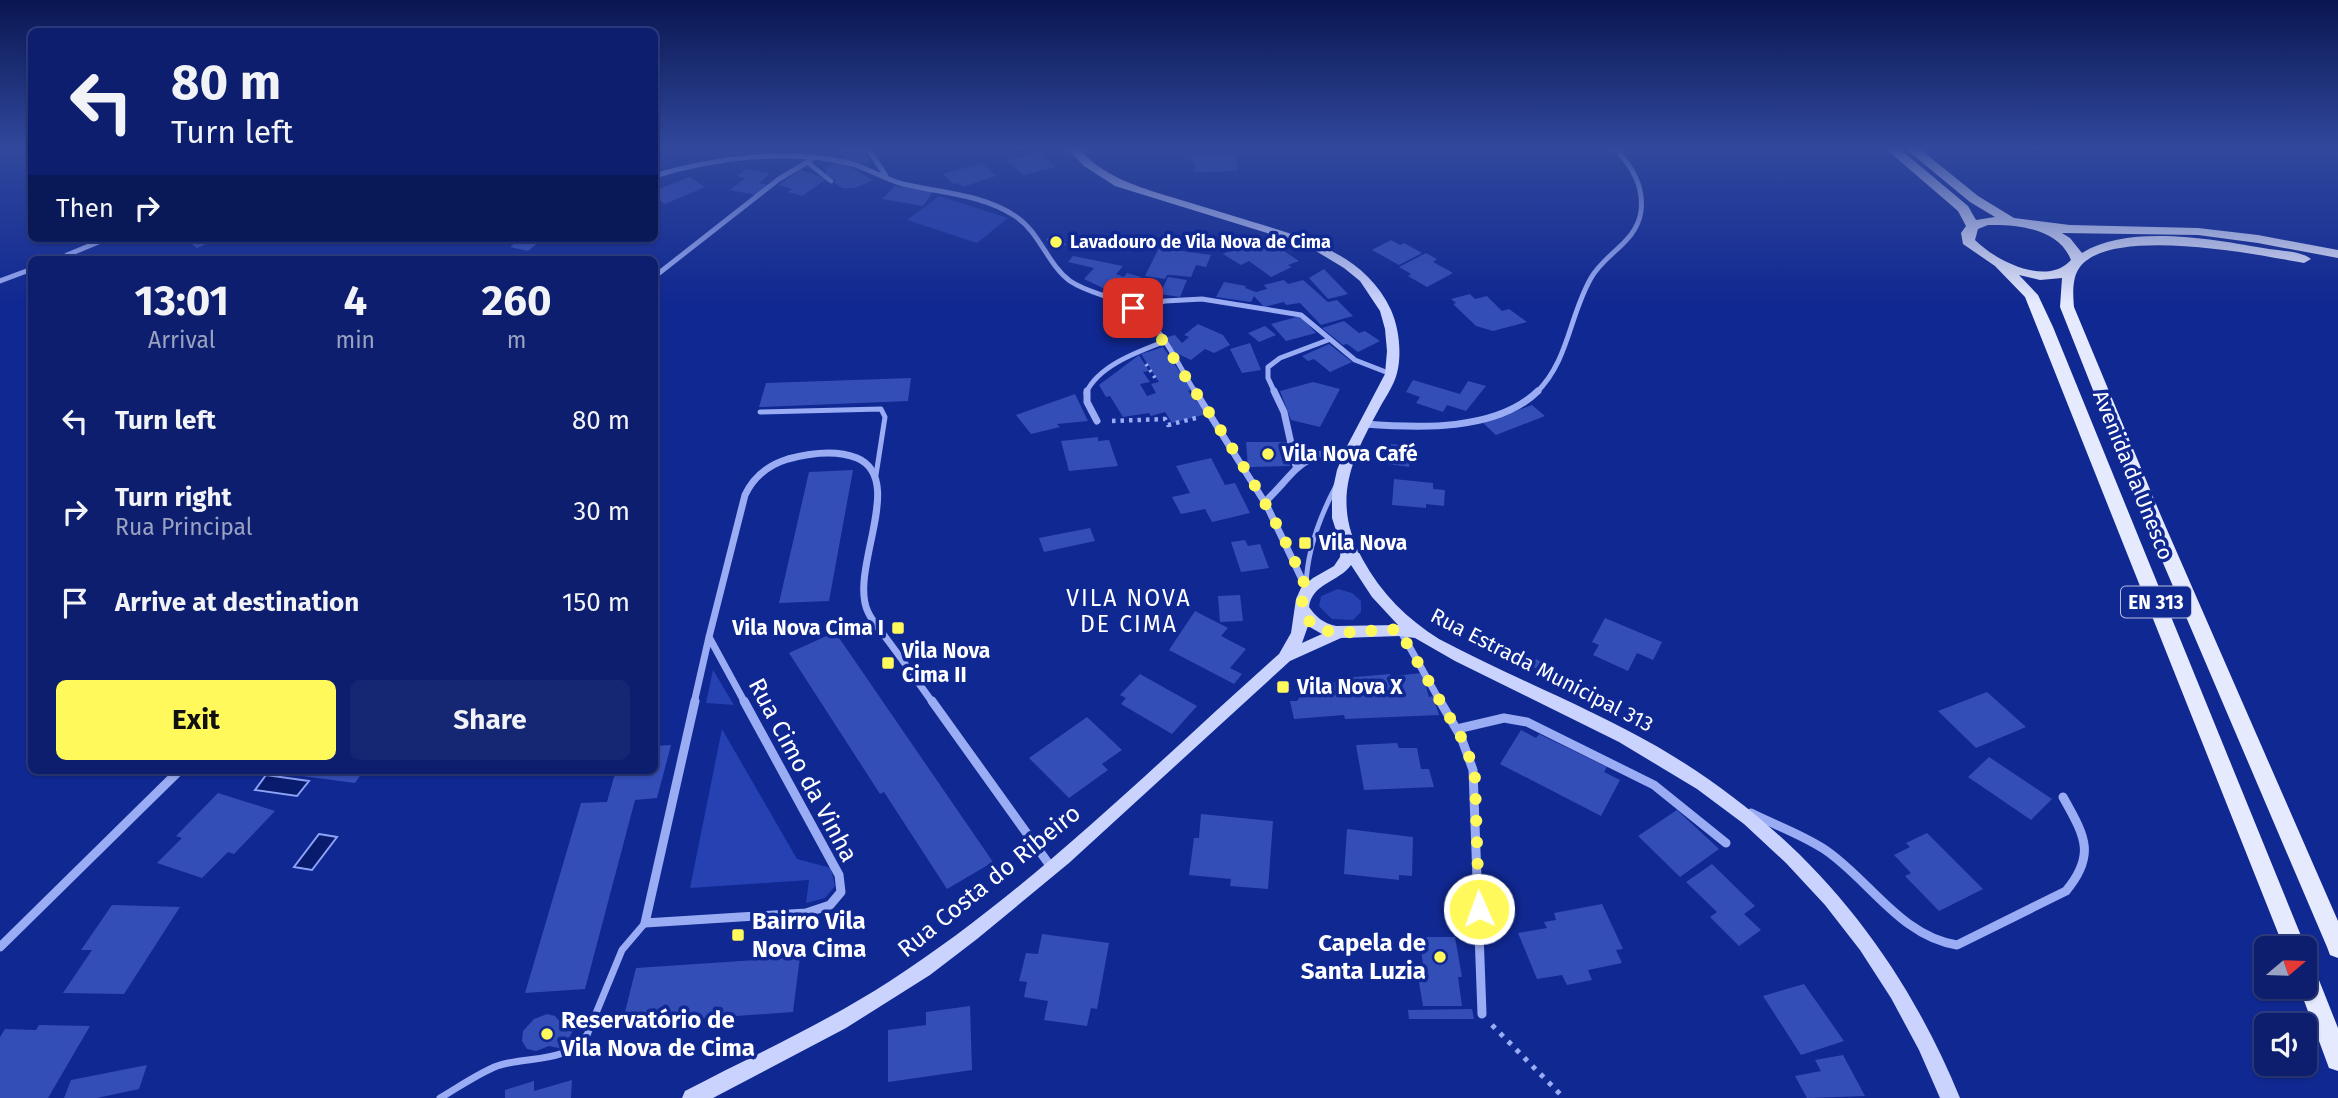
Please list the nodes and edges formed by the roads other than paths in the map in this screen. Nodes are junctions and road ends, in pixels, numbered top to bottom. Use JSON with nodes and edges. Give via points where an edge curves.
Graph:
{"nodes":[{"id":1,"x":752,"y":200,"type":"edge"},
{"id":2,"x":975,"y":200,"type":"edge"},
{"id":3,"x":1172,"y":200,"type":"edge"},
{"id":4,"x":1641,"y":200,"type":"edge"},
{"id":5,"x":1954,"y":200,"type":"edge"},
{"id":6,"x":1976,"y":200,"type":"edge"},
{"id":7,"x":2018,"y":222,"type":"junction"},
{"id":8,"x":1973,"y":226,"type":"junction"},
{"id":9,"x":2033,"y":226,"type":"junction"},
{"id":10,"x":98,"y":242,"type":"edge"},
{"id":11,"x":2338,"y":254,"type":"edge"},
{"id":12,"x":65,"y":256,"type":"edge"},
{"id":13,"x":2001,"y":265,"type":"junction"},
{"id":14,"x":2074,"y":266,"type":"junction"},
{"id":15,"x":2338,"y":266,"type":"edge"},
{"id":16,"x":28,"y":270,"type":"edge"},
{"id":17,"x":658,"y":274,"type":"edge"},
{"id":18,"x":0,"y":281,"type":"edge"},
{"id":19,"x":1133,"y":308,"type":"junction"},
{"id":20,"x":1328,"y":340,"type":"junction"},
{"id":21,"x":1163,"y":342,"type":"junction"},
{"id":22,"x":1391,"y":374,"type":"junction"},
{"id":23,"x":760,"y":412,"type":"dead end"},
{"id":24,"x":1097,"y":421,"type":"road end"},
{"id":25,"x":1363,"y":424,"type":"junction"},
{"id":26,"x":1351,"y":449,"type":"junction"},
{"id":27,"x":1296,"y":466,"type":"junction"},
{"id":28,"x":876,"y":475,"type":"junction"},
{"id":29,"x":1341,"y":478,"type":"junction"},
{"id":30,"x":1264,"y":502,"type":"junction"},
{"id":31,"x":1347,"y":548,"type":"junction"},
{"id":32,"x":1325,"y":579,"type":"junction"},
{"id":33,"x":1367,"y":580,"type":"junction"},
{"id":34,"x":1307,"y":590,"type":"junction"},
{"id":35,"x":1380,"y":599,"type":"junction"},
{"id":36,"x":1302,"y":607,"type":"junction"},
{"id":37,"x":1399,"y":630,"type":"junction"},
{"id":38,"x":1361,"y":631,"type":"junction"},
{"id":39,"x":1336,"y":634,"type":"junction"},
{"id":40,"x":1422,"y":636,"type":"junction"},
{"id":41,"x":709,"y":637,"type":"junction"},
{"id":42,"x":1284,"y":657,"type":"junction"},
{"id":43,"x":1457,"y":729,"type":"junction"},
{"id":44,"x":176,"y":774,"type":"edge"},
{"id":45,"x":2063,"y":797,"type":"dead end"},
{"id":46,"x":1731,"y":804,"type":"junction"},
{"id":47,"x":1726,"y":843,"type":"dead end"},
{"id":48,"x":1051,"y":867,"type":"junction"},
{"id":49,"x":645,"y":923,"type":"junction"},
{"id":50,"x":2290,"y":936,"type":"edge"},
{"id":51,"x":0,"y":947,"type":"edge"},
{"id":52,"x":2338,"y":947,"type":"edge"},
{"id":53,"x":2315,"y":999,"type":"edge"},
{"id":54,"x":1482,"y":1014,"type":"road end"},
{"id":55,"x":2338,"y":1059,"type":"edge"},
{"id":56,"x":440,"y":1098,"type":"edge"},
{"id":57,"x":692,"y":1098,"type":"edge"},
{"id":58,"x":1950,"y":1098,"type":"edge"}],
"edges":[{"from":1,"to":17,"type":"street"},
{"from":2,"to":19,"type":"street","via":[[1005,211],[1033,232],[1068,280]]},
{"from":3,"to":22,"type":"main road","name":"Rua Estrada Municipal 313","via":[[1292,237],[1347,264],[1374,290],[1392,329]]},
{"from":4,"to":25,"type":"street","via":[[1635,233],[1596,268],[1563,355],[1534,396],[1513,408],[1460,423],[1427,427]]},
{"from":5,"to":8,"type":"main road","number":"EN 313"},
{"from":6,"to":7,"type":"main road"},
{"from":7,"to":8,"type":"main road","via":[[1987,221]]},
{"from":7,"to":9,"type":"main road"},
{"from":8,"to":13,"type":"main road","number":"EN 313","via":[[1968,241],[1985,258]]},
{"from":9,"to":11,"type":"main road","via":[[2083,232],[2201,232]]},
{"from":9,"to":14,"type":"main road","via":[[2071,246]]},
{"from":10,"to":12,"type":"street"},
{"from":13,"to":14,"type":"main road","number":"EN 313","via":[[2047,275]]},
{"from":13,"to":50,"type":"main road","name":"Avenida da Unesco","number":"EN 313","via":[[2031,295],[2046,327]]},
{"from":14,"to":15,"type":"main road","via":[[2107,246],[2168,243],[2241,249]]},
{"from":14,"to":52,"type":"main road","name":"Avenida da Unesco","number":"EN 313","via":[[2067,307]]},
{"from":16,"to":18,"type":"street"},
{"from":19,"to":20,"type":"street","via":[[1185,299],[1216,300],[1301,315]]},
{"from":19,"to":21,"type":"street"},
{"from":20,"to":22,"type":"street","via":[[1360,363]]},
{"from":20,"to":27,"type":"street","via":[[1274,360],[1268,367]]},
{"from":21,"to":24,"type":"street","via":[[1129,356],[1090,386],[1087,398]]},
{"from":21,"to":30,"type":"street"},
{"from":22,"to":25,"type":"main road","name":"Rua Estrada Municipal 313"},
{"from":23,"to":28,"type":"lane","via":[[881,409],[885,417]]},
{"from":25,"to":26,"type":"main road","name":"Rua Estrada Municipal 313"},
{"from":26,"to":27,"type":"street","via":[[1314,453]]},
{"from":26,"to":29,"type":"main road","name":"Rua Estrada Municipal 313"},
{"from":27,"to":30,"type":"street"},
{"from":28,"to":41,"type":"street","via":[[863,460],[832,453],[788,459],[758,475],[745,495]]},
{"from":28,"to":48,"type":"street","via":[[864,589],[867,611]]},
{"from":29,"to":31,"type":"main road","name":"Rua Estrada Municipal 313","via":[[1337,513]]},
{"from":29,"to":34,"type":"lane","via":[[1322,513],[1307,559]]},
{"from":30,"to":34,"type":"street"},
{"from":31,"to":32,"type":"main road","via":[[1346,562]]},
{"from":31,"to":33,"type":"main road","name":"Rua Estrada Municipal 313"},
{"from":32,"to":33,"type":"main road"},
{"from":32,"to":34,"type":"main road"},
{"from":33,"to":35,"type":"main road","name":"Rua Estrada Municipal 313"},
{"from":34,"to":36,"type":"main road"},
{"from":35,"to":38,"type":"main road","via":[[1380,616]]},
{"from":35,"to":40,"type":"main road","name":"Rua Estrada Municipal 313"},
{"from":36,"to":39,"type":"main road","via":[[1314,624]]},
{"from":36,"to":42,"type":"main road","via":[[1300,630]]},
{"from":37,"to":38,"type":"main road"},
{"from":37,"to":40,"type":"main road"},
{"from":37,"to":43,"type":"street"},
{"from":38,"to":39,"type":"main road"},
{"from":39,"to":42,"type":"main road"},
{"from":40,"to":46,"type":"main road","name":"Rua Estrada Municipal 313","via":[[1650,751]]},
{"from":41,"to":49,"type":"street"},
{"from":41,"to":49,"type":"street","name":"Rua Cimo da Vinha","via":[[839,875],[841,892],[830,905],[806,913]]},
{"from":42,"to":48,"type":"main road","name":"Rua Costa do Ribeiro"},
{"from":43,"to":47,"type":"street","via":[[1509,717],[1527,722],[1654,785]]},
{"from":43,"to":54,"type":"street","via":[[1475,778]]},
{"from":44,"to":51,"type":"street"},
{"from":45,"to":46,"type":"street","via":[[2086,845],[2086,862],[2077,879],[2066,891],[1970,940],[1946,946],[1922,935],[1824,849]]},
{"from":46,"to":58,"type":"main road","name":"Rua Estrada Municipal 313","via":[[1794,857],[1864,938],[1927,1043]]},
{"from":48,"to":57,"type":"main road","name":"Rua Costa do Ribeiro","via":[[921,971],[844,1018]]},
{"from":49,"to":56,"type":"lane","via":[[622,950],[580,1046],[568,1053],[500,1065]]},
{"from":53,"to":55,"type":"main road"}]}
